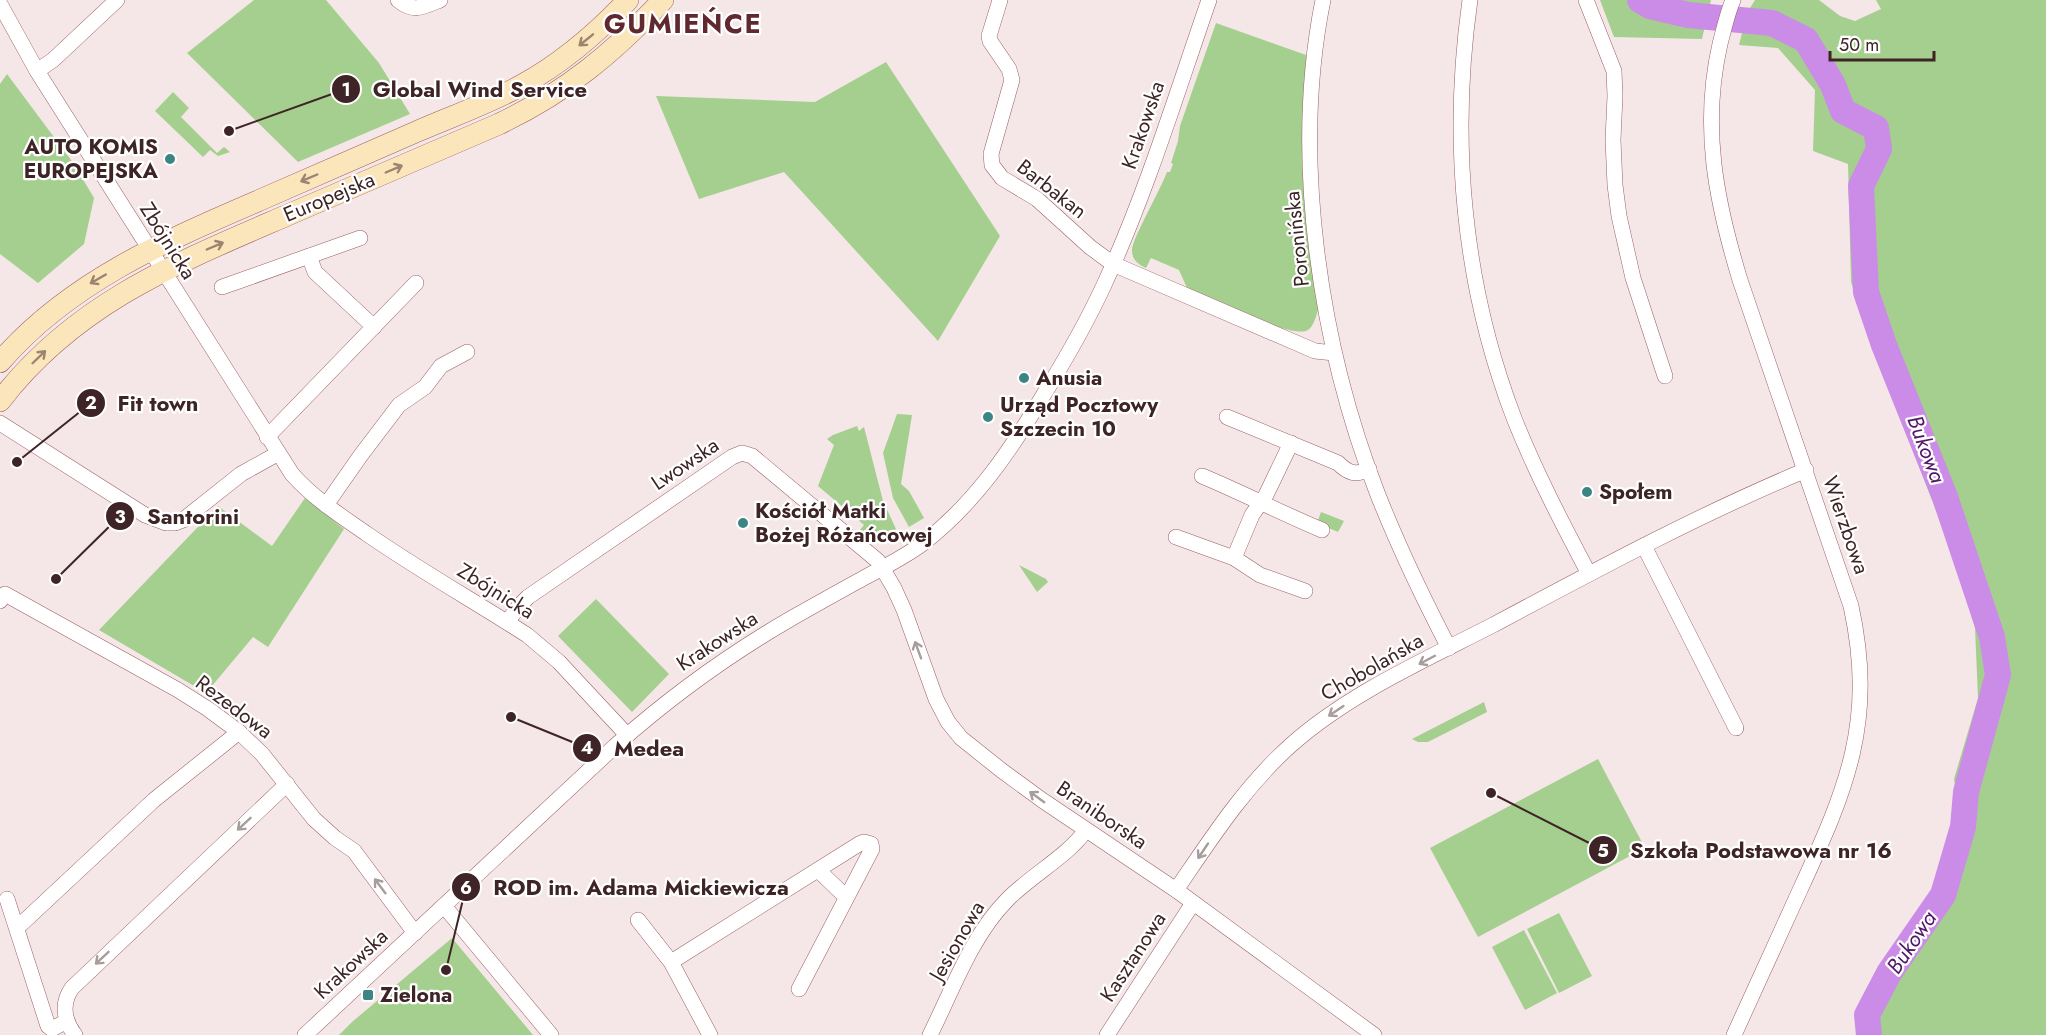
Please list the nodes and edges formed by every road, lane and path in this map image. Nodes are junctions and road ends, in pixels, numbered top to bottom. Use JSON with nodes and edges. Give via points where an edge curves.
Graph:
{"nodes":[{"id":1,"x":117,"y":0,"type":"edge"},
{"id":2,"x":398,"y":0,"type":"edge"},
{"id":3,"x":440,"y":0,"type":"edge"},
{"id":4,"x":628,"y":0,"type":"edge"},
{"id":5,"x":663,"y":0,"type":"edge"},
{"id":6,"x":1000,"y":0,"type":"edge"},
{"id":7,"x":1209,"y":0,"type":"edge"},
{"id":8,"x":1323,"y":0,"type":"edge"},
{"id":9,"x":1470,"y":0,"type":"edge"},
{"id":10,"x":1586,"y":0,"type":"edge"},
{"id":11,"x":1727,"y":0,"type":"edge"},
{"id":12,"x":1733,"y":0,"type":"edge"},
{"id":13,"x":1,"y":9,"type":"edge"},
{"id":14,"x":1726,"y":17,"type":"junction"},
{"id":15,"x":37,"y":71,"type":"junction"},
{"id":16,"x":360,"y":238,"type":"dead end"},
{"id":17,"x":148,"y":250,"type":"junction"},
{"id":18,"x":309,"y":256,"type":"junction"},
{"id":19,"x":1113,"y":264,"type":"junction"},
{"id":20,"x":162,"y":272,"type":"junction"},
{"id":21,"x":416,"y":283,"type":"dead end"},
{"id":22,"x":222,"y":287,"type":"dead end"},
{"id":23,"x":374,"y":327,"type":"junction"},
{"id":24,"x":466,"y":352,"type":"dead end"},
{"id":25,"x":1334,"y":353,"type":"junction"},
{"id":26,"x":0,"y":362,"type":"edge"},
{"id":27,"x":1665,"y":376,"type":"dead end"},
{"id":28,"x":0,"y":401,"type":"edge"},
{"id":29,"x":1227,"y":417,"type":"dead end"},
{"id":30,"x":0,"y":423,"type":"edge"},
{"id":31,"x":267,"y":436,"type":"junction"},
{"id":32,"x":1291,"y":443,"type":"junction"},
{"id":33,"x":278,"y":454,"type":"junction"},
{"id":34,"x":1369,"y":469,"type":"junction"},
{"id":35,"x":1806,"y":470,"type":"junction"},
{"id":36,"x":1202,"y":476,"type":"dead end"},
{"id":37,"x":1261,"y":502,"type":"junction"},
{"id":38,"x":326,"y":505,"type":"junction"},
{"id":39,"x":1322,"y":530,"type":"dead end"},
{"id":40,"x":1176,"y":537,"type":"dead end"},
{"id":41,"x":1644,"y":546,"type":"junction"},
{"id":42,"x":1234,"y":558,"type":"junction"},
{"id":43,"x":882,"y":568,"type":"junction"},
{"id":44,"x":1589,"y":574,"type":"junction"},
{"id":45,"x":1305,"y":591,"type":"dead end"},
{"id":46,"x":2,"y":598,"type":"edge"},
{"id":47,"x":507,"y":622,"type":"junction"},
{"id":48,"x":1449,"y":648,"type":"junction"},
{"id":49,"x":1736,"y":728,"type":"dead end"},
{"id":50,"x":239,"y":732,"type":"junction"},
{"id":51,"x":627,"y":735,"type":"junction"},
{"id":52,"x":287,"y":784,"type":"junction"},
{"id":53,"x":1086,"y":830,"type":"junction"},
{"id":54,"x":818,"y":870,"type":"junction"},
{"id":55,"x":1176,"y":890,"type":"junction"},
{"id":56,"x":846,"y":897,"type":"junction"},
{"id":57,"x":7,"y":899,"type":"dead end"},
{"id":58,"x":1193,"y":903,"type":"junction"},
{"id":59,"x":444,"y":906,"type":"junction"},
{"id":60,"x":638,"y":920,"type":"dead end"},
{"id":61,"x":17,"y":928,"type":"junction"},
{"id":62,"x":415,"y":933,"type":"junction"},
{"id":63,"x":671,"y":962,"type":"junction"},
{"id":64,"x":799,"y":989,"type":"dead end"},
{"id":65,"x":67,"y":1021,"type":"junction"},
{"id":66,"x":75,"y":1035,"type":"edge"},
{"id":67,"x":305,"y":1035,"type":"edge"},
{"id":68,"x":551,"y":1035,"type":"edge"},
{"id":69,"x":710,"y":1035,"type":"edge"},
{"id":70,"x":930,"y":1035,"type":"edge"},
{"id":71,"x":1107,"y":1035,"type":"edge"},
{"id":72,"x":1374,"y":1035,"type":"edge"},
{"id":73,"x":1734,"y":1035,"type":"edge"}],
"edges":[{"from":1,"to":15,"type":"street"},
{"from":2,"to":3,"type":"street","via":[[415,9]]},
{"from":4,"to":17,"type":"main road","name":"Europejska","one_way":true,"via":[[577,47],[521,86]]},
{"from":20,"to":5,"type":"main road","name":"Europejska","one_way":true,"via":[[528,110],[595,66]]},
{"from":6,"to":19,"type":"street","name":"Barbakan","via":[[989,36],[1012,80],[991,154],[992,165],[1002,178],[1037,199]]},
{"from":7,"to":19,"type":"street","name":"Krakowska"},
{"from":8,"to":25,"type":"street","name":"Poronińska","via":[[1313,57],[1310,161]]},
{"from":9,"to":44,"type":"street","via":[[1462,72],[1460,156],[1465,218],[1477,285],[1513,416]]},
{"from":10,"to":27,"type":"street","via":[[1614,71],[1613,140],[1619,216],[1633,278]]},
{"from":11,"to":14,"type":"street","name":"Wierzbowa"},
{"from":12,"to":14,"type":"street","name":"Wierzbowa"},
{"from":13,"to":15,"type":"street","name":"Zbójnicka"},
{"from":14,"to":35,"type":"street","name":"Wierzbowa","via":[[1712,107],[1716,187],[1740,280]]},
{"from":15,"to":17,"type":"street","name":"Zbójnicka"},
{"from":16,"to":18,"type":"street"},
{"from":17,"to":20,"type":"street","name":"Zbójnicka"},
{"from":17,"to":26,"type":"main road","name":"Europejska","one_way":true,"via":[[66,300]]},
{"from":18,"to":22,"type":"street"},
{"from":18,"to":23,"type":"street","via":[[315,272]]},
{"from":19,"to":25,"type":"street","via":[[1315,351]]},
{"from":19,"to":43,"type":"street","name":"Krakowska","via":[[1075,342],[988,480],[943,527]]},
{"from":28,"to":20,"type":"main road","name":"Europejska","one_way":true,"via":[[27,369],[81,320]]},
{"from":20,"to":31,"type":"street","name":"Zbójnicka"},
{"from":21,"to":23,"type":"street"},
{"from":23,"to":31,"type":"street"},
{"from":24,"to":38,"type":"street","via":[[441,366],[424,387],[399,405]]},
{"from":25,"to":34,"type":"street","name":"Poronińska"},
{"from":29,"to":32,"type":"street"},
{"from":30,"to":33,"type":"street","via":[[145,515],[166,523],[190,516],[241,474]]},
{"from":31,"to":33,"type":"street","name":"Zbójnicka"},
{"from":32,"to":34,"type":"street","via":[[1356,474]]},
{"from":32,"to":37,"type":"street"},
{"from":33,"to":38,"type":"street","name":"Zbójnicka","via":[[301,485]]},
{"from":34,"to":48,"type":"street","name":"Poronińska","via":[[1398,544]]},
{"from":35,"to":41,"type":"street","name":"Chobolańska","via":[[1705,514]]},
{"from":35,"to":73,"type":"street","name":"Wierzbowa","via":[[1856,628],[1860,674],[1858,731],[1836,809]]},
{"from":36,"to":37,"type":"street"},
{"from":37,"to":39,"type":"street"},
{"from":37,"to":42,"type":"street"},
{"from":38,"to":47,"type":"street","name":"Zbójnicka","via":[[397,555]]},
{"from":40,"to":42,"type":"street"},
{"from":41,"to":44,"type":"street","name":"Chobolańska"},
{"from":41,"to":49,"type":"street"},
{"from":42,"to":45,"type":"street","via":[[1260,575]]},
{"from":43,"to":47,"type":"street","name":"Lwowska","via":[[871,553],[756,459],[742,453],[528,597]]},
{"from":43,"to":51,"type":"street","name":"Krakowska","via":[[726,658]]},
{"from":53,"to":43,"type":"street","name":"Braniborska","one_way":true,"via":[[1000,770],[948,722],[904,610]]},
{"from":44,"to":48,"type":"street","name":"Chobolańska"},
{"from":46,"to":50,"type":"street","name":"Rezedowa","via":[[178,690]]},
{"from":47,"to":51,"type":"street","name":"Zbójnicka","via":[[544,648]]},
{"from":48,"to":55,"type":"street","name":"Chobolańska","one_way":true,"via":[[1353,700],[1292,744],[1240,798]]},
{"from":50,"to":52,"type":"street","name":"Rezedowa"},
{"from":50,"to":61,"type":"street","via":[[154,800]]},
{"from":51,"to":59,"type":"street","name":"Krakowska"},
{"from":62,"to":52,"type":"street","name":"Rezedowa","one_way":true,"via":[[354,851],[326,831]]},
{"from":52,"to":65,"type":"street","one_way":true,"via":[[72,988],[65,1000]]},
{"from":53,"to":55,"type":"street","name":"Braniborska"},
{"from":53,"to":70,"type":"street","name":"Jesionowa","via":[[994,914]]},
{"from":54,"to":56,"type":"street"},
{"from":54,"to":56,"type":"street","via":[[859,844],[871,844],[872,849]]},
{"from":54,"to":63,"type":"street"},
{"from":55,"to":58,"type":"street","name":"Braniborska"},
{"from":56,"to":64,"type":"street"},
{"from":57,"to":61,"type":"street"},
{"from":58,"to":71,"type":"street","name":"Kasztanowa"},
{"from":58,"to":72,"type":"street","name":"Braniborska"},
{"from":59,"to":62,"type":"street","name":"Krakowska"},
{"from":59,"to":68,"type":"street"},
{"from":60,"to":63,"type":"street"},
{"from":61,"to":65,"type":"street","via":[[48,1026],[56,1028]]},
{"from":62,"to":67,"type":"street","name":"Krakowska"},
{"from":63,"to":69,"type":"street"},
{"from":65,"to":66,"type":"street"}]}
